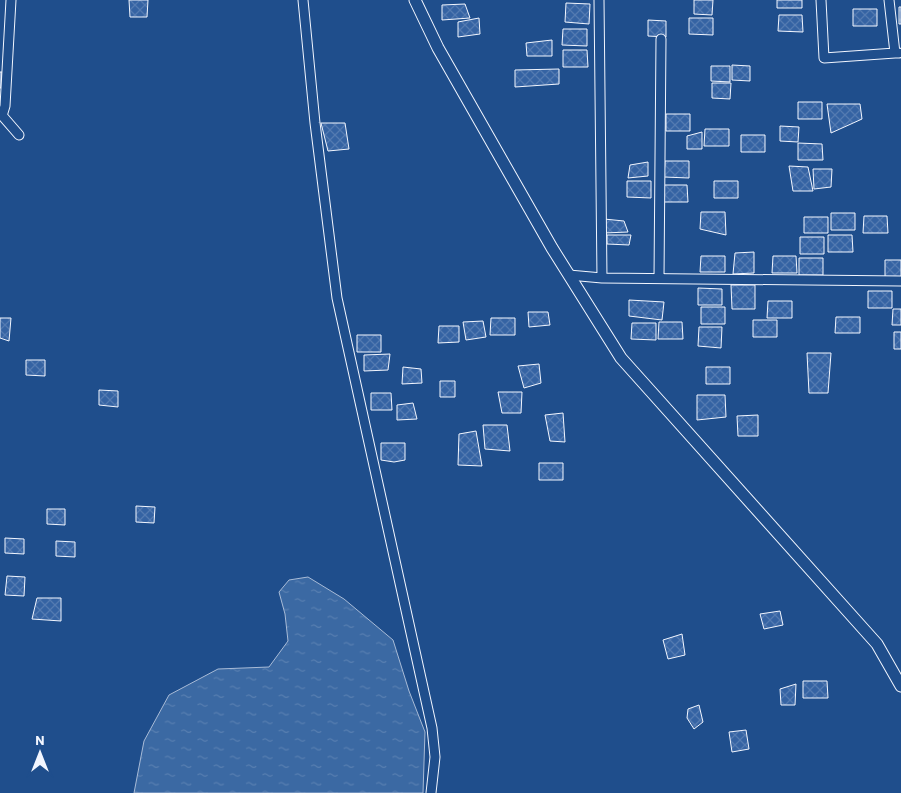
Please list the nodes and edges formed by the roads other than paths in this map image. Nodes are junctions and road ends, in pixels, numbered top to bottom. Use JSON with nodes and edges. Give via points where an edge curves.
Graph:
{"nodes":[{"id":1,"x":10,"y":0,"type":"edge"},
{"id":2,"x":303,"y":0,"type":"edge"},
{"id":3,"x":415,"y":0,"type":"edge"},
{"id":4,"x":599,"y":0,"type":"edge"},
{"id":5,"x":821,"y":0,"type":"edge"},
{"id":6,"x":889,"y":0,"type":"edge"},
{"id":7,"x":661,"y":39,"type":"dead end"},
{"id":8,"x":898,"y":53,"type":"edge"},
{"id":9,"x":1,"y":114,"type":"edge"},
{"id":10,"x":19,"y":135,"type":"dead end"},
{"id":11,"x":569,"y":275,"type":"junction"},
{"id":12,"x":602,"y":278,"type":"junction"},
{"id":13,"x":659,"y":278,"type":"junction"},
{"id":14,"x":901,"y":281,"type":"edge"},
{"id":15,"x":901,"y":686,"type":"edge"},
{"id":16,"x":431,"y":793,"type":"edge"}],
"edges":[{"from":1,"to":9,"type":"street","via":[[5,106]]},
{"from":2,"to":16,"type":"street","via":[[337,298],[432,728],[435,756]]},
{"from":3,"to":11,"type":"street","via":[[443,57]]},
{"from":4,"to":12,"type":"street"},
{"from":5,"to":8,"type":"street","via":[[824,58]]},
{"from":6,"to":8,"type":"street"},
{"from":7,"to":13,"type":"street"},
{"from":9,"to":10,"type":"street"},
{"from":11,"to":12,"type":"street"},
{"from":11,"to":15,"type":"street","via":[[621,358],[877,644]]},
{"from":12,"to":13,"type":"street"},
{"from":13,"to":14,"type":"street"}]}
